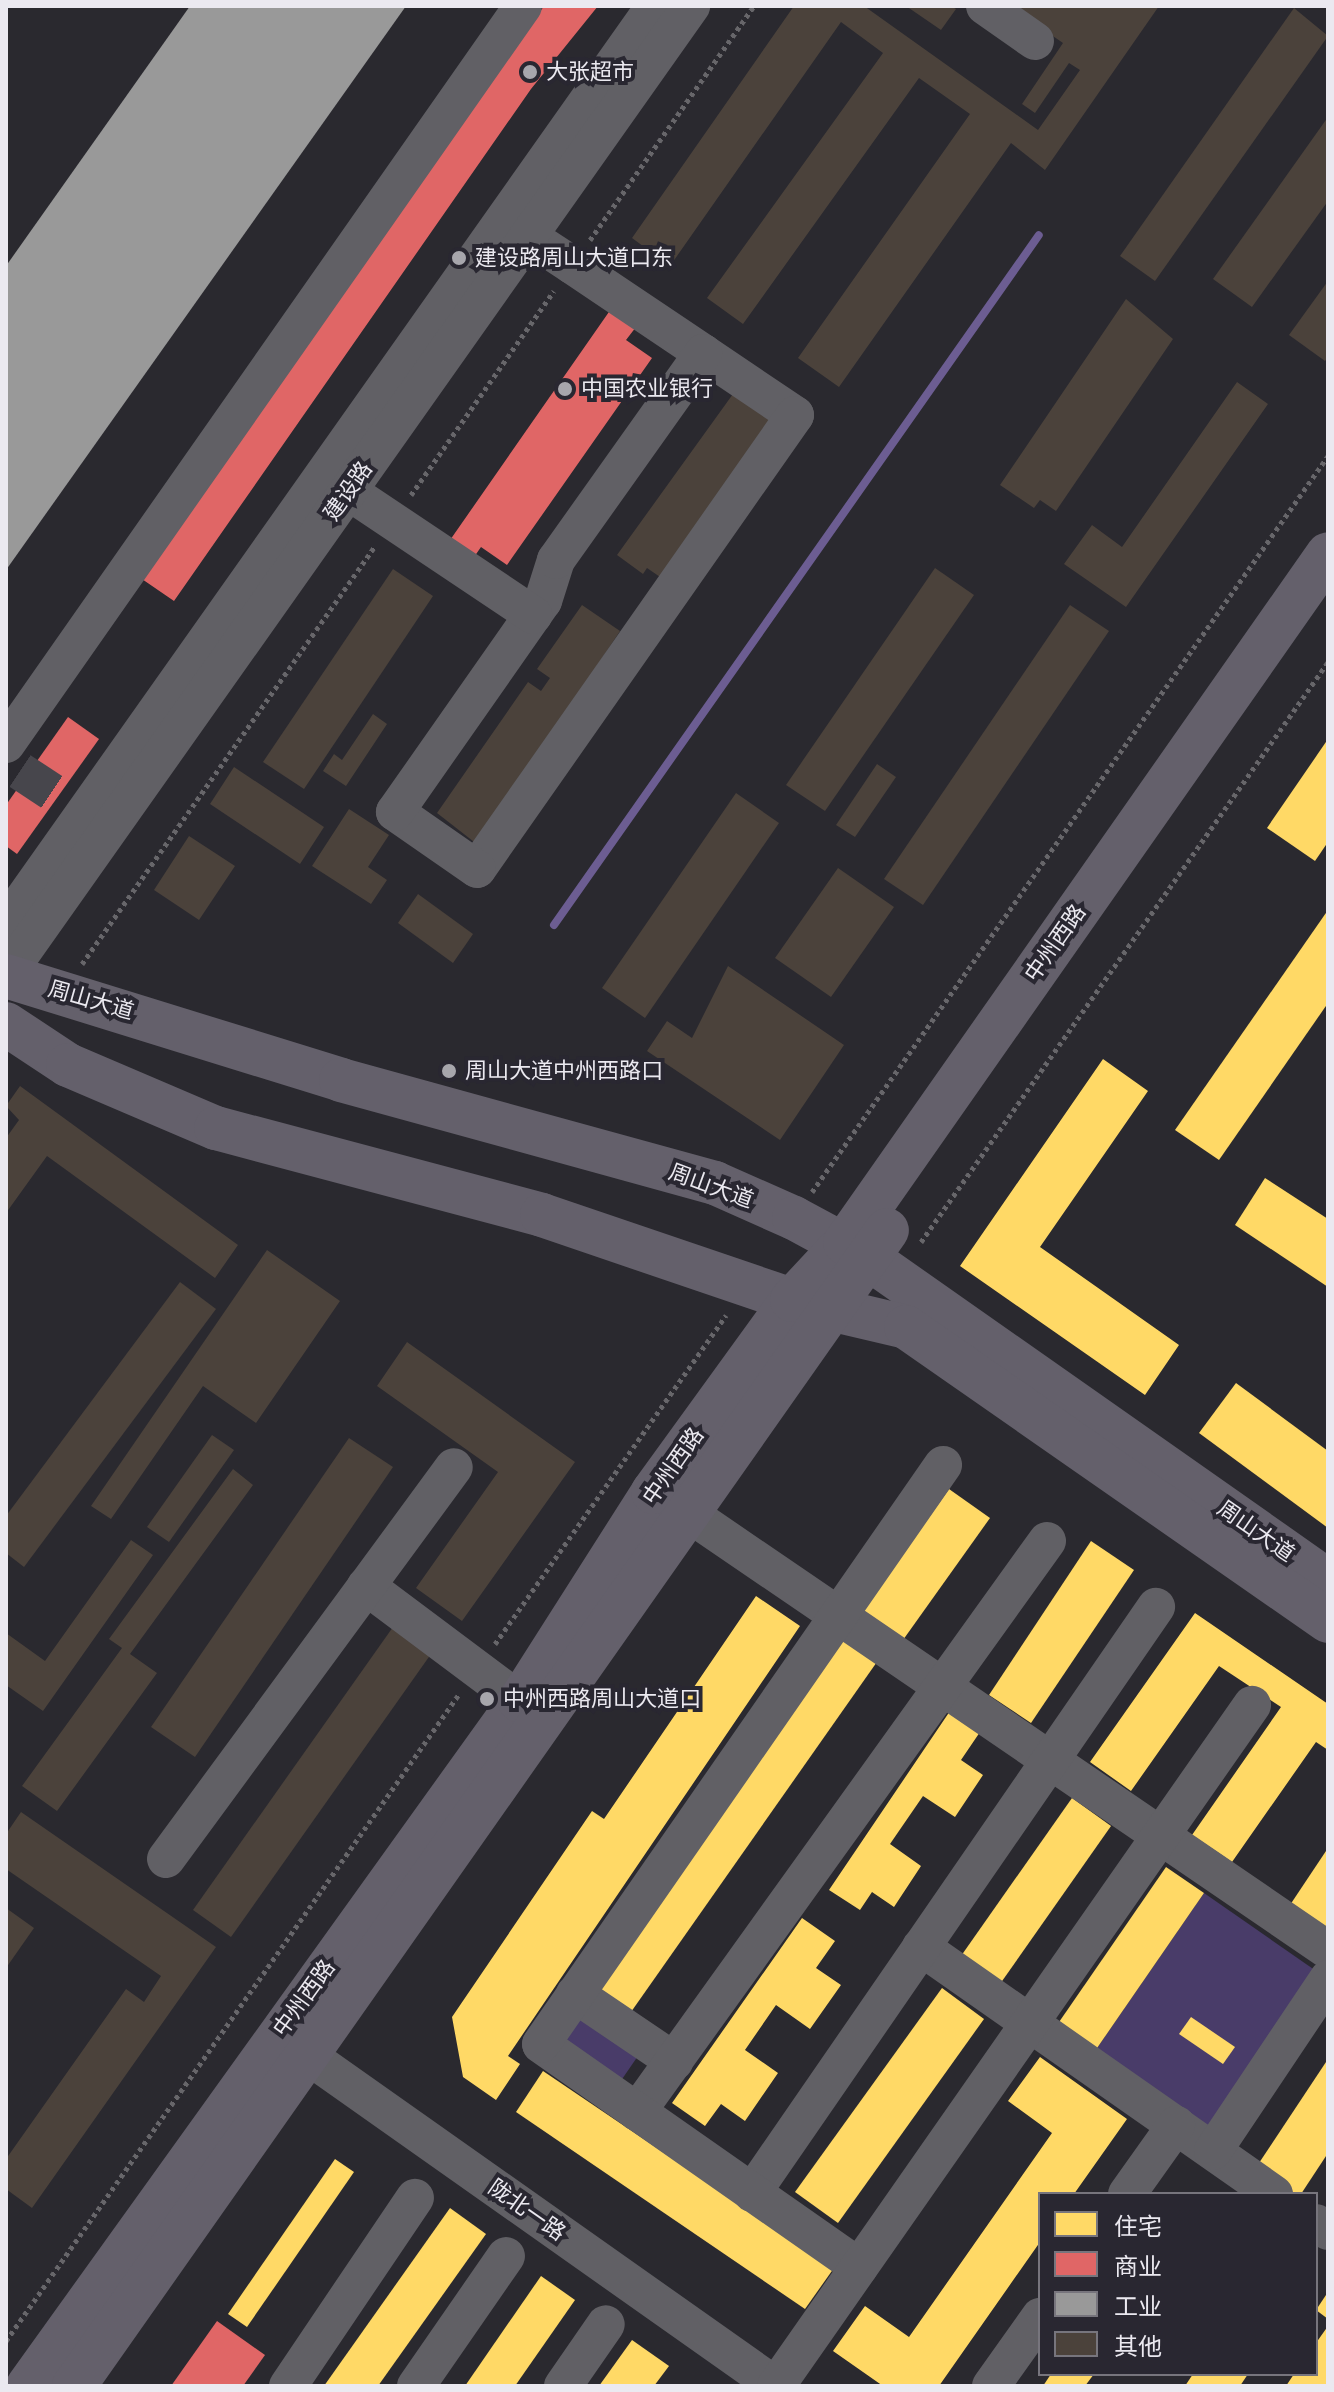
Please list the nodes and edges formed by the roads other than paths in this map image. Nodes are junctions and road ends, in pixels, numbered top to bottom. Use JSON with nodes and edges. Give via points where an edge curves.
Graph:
{"nodes":[{"id":1,"x":523,"y":6,"type":"edge"},
{"id":2,"x":655,"y":6,"type":"edge"},
{"id":3,"x":691,"y":6,"type":"edge"},
{"id":4,"x":985,"y":6,"type":"edge"},
{"id":5,"x":1035,"y":41,"type":"dead end"},
{"id":6,"x":528,"y":236,"type":"junction"},
{"id":7,"x":703,"y":353,"type":"junction"},
{"id":8,"x":348,"y":491,"type":"junction"},
{"id":9,"x":1328,"y":554,"type":"edge"},
{"id":10,"x":1328,"y":601,"type":"edge"},
{"id":11,"x":533,"y":615,"type":"junction"},
{"id":12,"x":11,"y":758,"type":"edge"},
{"id":13,"x":86,"y":816,"type":"junction"},
{"id":14,"x":6,"y":924,"type":"edge"},
{"id":15,"x":6,"y":976,"type":"edge"},
{"id":16,"x":6,"y":1024,"type":"edge"},
{"id":17,"x":856,"y":1250,"type":"junction"},
{"id":18,"x":812,"y":1305,"type":"junction"},
{"id":19,"x":943,"y":1465,"type":"dead end"},
{"id":20,"x":454,"y":1467,"type":"dead end"},
{"id":21,"x":688,"y":1513,"type":"junction"},
{"id":22,"x":1047,"y":1541,"type":"dead end"},
{"id":23,"x":1328,"y":1581,"type":"edge"},
{"id":24,"x":366,"y":1586,"type":"junction"},
{"id":25,"x":1156,"y":1607,"type":"dead end"},
{"id":26,"x":839,"y":1616,"type":"junction"},
{"id":27,"x":1328,"y":1621,"type":"edge"},
{"id":28,"x":942,"y":1686,"type":"junction"},
{"id":29,"x":520,"y":1701,"type":"junction"},
{"id":30,"x":1252,"y":1705,"type":"dead end"},
{"id":31,"x":1050,"y":1760,"type":"junction"},
{"id":32,"x":1161,"y":1836,"type":"junction"},
{"id":33,"x":166,"y":1859,"type":"dead end"},
{"id":34,"x":921,"y":1947,"type":"junction"},
{"id":35,"x":1328,"y":1950,"type":"edge"},
{"id":36,"x":1328,"y":1979,"type":"edge"},
{"id":37,"x":575,"y":1994,"type":"junction"},
{"id":38,"x":1030,"y":2023,"type":"junction"},
{"id":39,"x":292,"y":2044,"type":"junction"},
{"id":40,"x":674,"y":2061,"type":"junction"},
{"id":41,"x":637,"y":2112,"type":"junction"},
{"id":42,"x":1176,"y":2125,"type":"junction"},
{"id":43,"x":1213,"y":2151,"type":"junction"},
{"id":44,"x":1128,"y":2192,"type":"edge"},
{"id":45,"x":1271,"y":2192,"type":"edge"},
{"id":46,"x":752,"y":2193,"type":"junction"},
{"id":47,"x":415,"y":2198,"type":"dead end"},
{"id":48,"x":506,"y":2256,"type":"dead end"},
{"id":49,"x":859,"y":2267,"type":"junction"},
{"id":50,"x":1038,"y":2320,"type":"edge"},
{"id":51,"x":606,"y":2324,"type":"dead end"},
{"id":52,"x":28,"y":2386,"type":"edge"},
{"id":53,"x":74,"y":2386,"type":"edge"},
{"id":54,"x":288,"y":2386,"type":"edge"},
{"id":55,"x":416,"y":2386,"type":"edge"},
{"id":56,"x":563,"y":2386,"type":"edge"},
{"id":57,"x":776,"y":2386,"type":"edge"},
{"id":58,"x":991,"y":2386,"type":"edge"}],
"edges":[{"from":1,"to":12,"type":"street"},
{"from":2,"to":13,"type":"street","name":"建设路"},
{"from":3,"to":6,"type":"street","name":"建设路"},
{"from":4,"to":5,"type":"street"},
{"from":6,"to":7,"type":"street"},
{"from":6,"to":8,"type":"street","name":"建设路"},
{"from":7,"to":11,"type":"street","via":[[556,560]]},
{"from":7,"to":11,"type":"street","via":[[795,415],[477,869],[395,812]]},
{"from":8,"to":11,"type":"street"},
{"from":8,"to":13,"type":"street","name":"建设路"},
{"from":9,"to":17,"type":"main road","name":"中州西路"},
{"from":10,"to":17,"type":"main road","name":"中州西路"},
{"from":13,"to":14,"type":"street","name":"建设路"},
{"from":13,"to":15,"type":"street","name":"建设路"},
{"from":15,"to":17,"type":"main road","name":"周山大道","via":[[341,1080],[715,1183]]},
{"from":16,"to":18,"type":"main road","name":"周山大道","via":[[68,1065],[216,1128],[542,1215]]},
{"from":17,"to":18,"type":"main road","name":"中州西路"},
{"from":17,"to":23,"type":"main road","name":"周山大道"},
{"from":18,"to":21,"type":"main road","name":"中州西路"},
{"from":18,"to":27,"type":"main road","name":"周山大道","via":[[906,1327]]},
{"from":18,"to":29,"type":"main road","name":"中州西路","via":[[653,1492]]},
{"from":19,"to":26,"type":"street"},
{"from":20,"to":24,"type":"street"},
{"from":21,"to":26,"type":"street"},
{"from":21,"to":39,"type":"main road","name":"中州西路"},
{"from":22,"to":28,"type":"street"},
{"from":24,"to":29,"type":"street"},
{"from":24,"to":33,"type":"street"},
{"from":25,"to":31,"type":"street"},
{"from":26,"to":28,"type":"street"},
{"from":26,"to":37,"type":"street"},
{"from":28,"to":31,"type":"street"},
{"from":28,"to":40,"type":"street"},
{"from":29,"to":39,"type":"main road","name":"中州西路"},
{"from":30,"to":32,"type":"street"},
{"from":31,"to":32,"type":"street"},
{"from":31,"to":34,"type":"street"},
{"from":32,"to":35,"type":"street"},
{"from":32,"to":38,"type":"street"},
{"from":34,"to":38,"type":"street"},
{"from":34,"to":46,"type":"street"},
{"from":36,"to":43,"type":"street"},
{"from":37,"to":40,"type":"street"},
{"from":37,"to":41,"type":"street","via":[[541,2044]]},
{"from":38,"to":42,"type":"street"},
{"from":38,"to":49,"type":"street"},
{"from":39,"to":52,"type":"main road","name":"中州西路"},
{"from":39,"to":53,"type":"main road","name":"中州西路"},
{"from":39,"to":57,"type":"street","name":"陇北一路"},
{"from":40,"to":41,"type":"street"},
{"from":41,"to":46,"type":"street"},
{"from":42,"to":43,"type":"street"},
{"from":42,"to":44,"type":"street"},
{"from":43,"to":45,"type":"street"},
{"from":46,"to":49,"type":"street"},
{"from":47,"to":54,"type":"street"},
{"from":48,"to":55,"type":"street"},
{"from":49,"to":57,"type":"street"},
{"from":50,"to":58,"type":"street"},
{"from":51,"to":56,"type":"street"}]}
